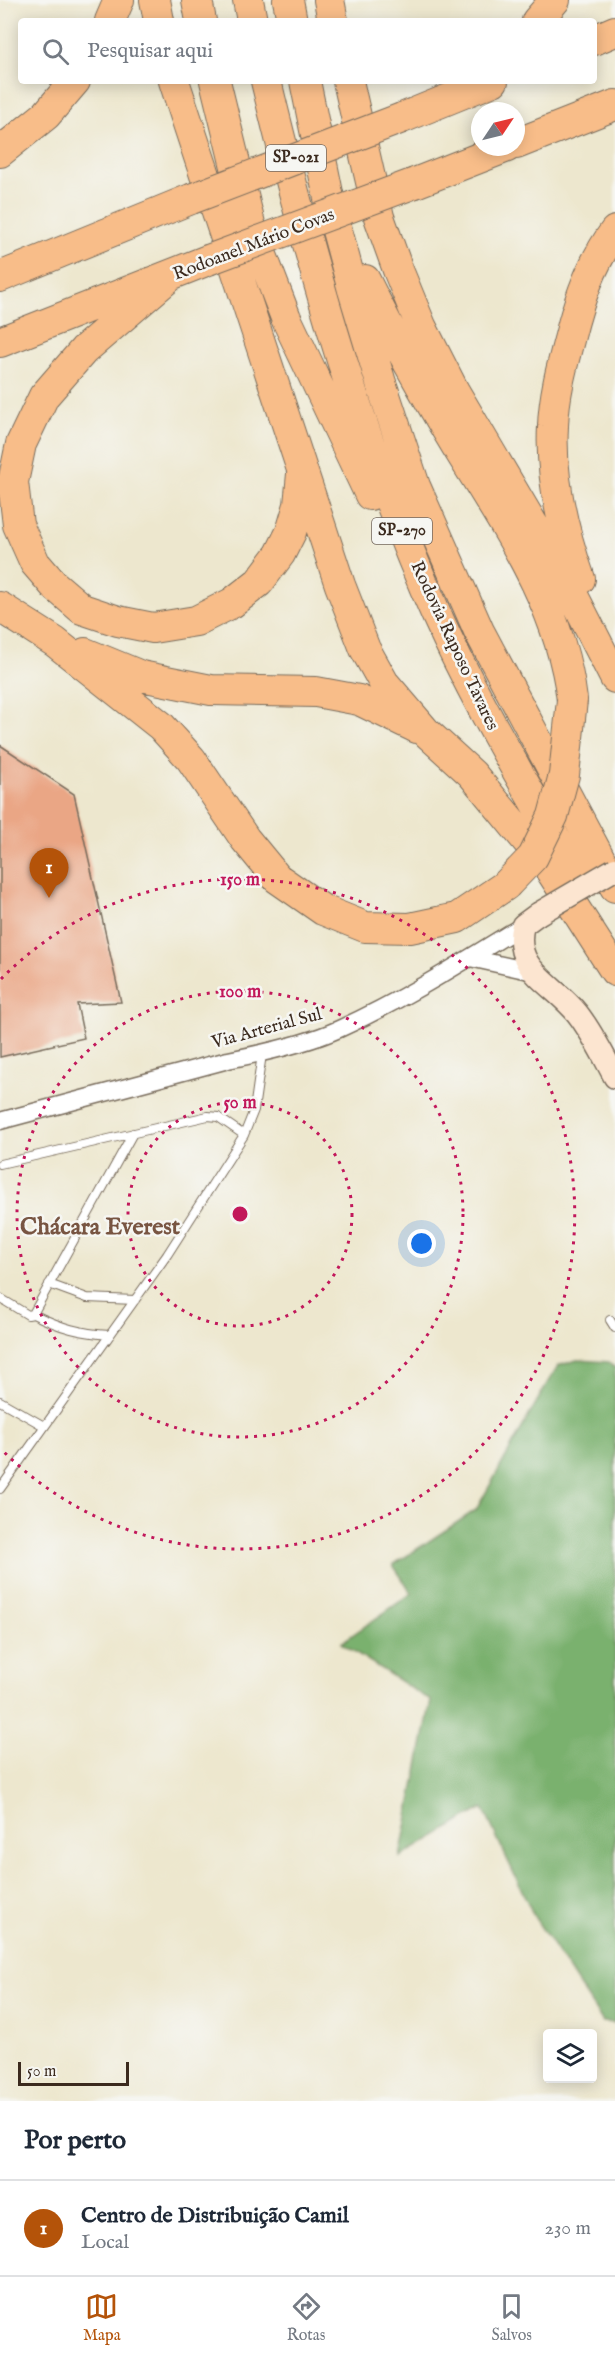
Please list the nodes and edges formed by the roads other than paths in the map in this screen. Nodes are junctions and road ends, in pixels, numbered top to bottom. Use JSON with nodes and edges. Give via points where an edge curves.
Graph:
{"nodes":[{"id":1,"x":119,"y":0,"type":"edge"},
{"id":2,"x":155,"y":0,"type":"edge"},
{"id":3,"x":197,"y":0,"type":"edge"},
{"id":4,"x":248,"y":0,"type":"edge"},
{"id":5,"x":288,"y":0,"type":"edge"},
{"id":6,"x":329,"y":0,"type":"edge"},
{"id":7,"x":555,"y":0,"type":"edge"},
{"id":8,"x":111,"y":18,"type":"edge"},
{"id":9,"x":158,"y":18,"type":"edge"},
{"id":10,"x":200,"y":18,"type":"edge"},
{"id":11,"x":251,"y":18,"type":"edge"},
{"id":12,"x":291,"y":18,"type":"edge"},
{"id":13,"x":332,"y":18,"type":"edge"},
{"id":14,"x":540,"y":18,"type":"edge"},
{"id":15,"x":615,"y":31,"type":"edge"},
{"id":16,"x":597,"y":39,"type":"edge"},
{"id":17,"x":72,"y":84,"type":"edge"},
{"id":18,"x":175,"y":84,"type":"edge"},
{"id":19,"x":215,"y":84,"type":"edge"},
{"id":20,"x":267,"y":84,"type":"edge"},
{"id":21,"x":305,"y":84,"type":"edge"},
{"id":22,"x":349,"y":84,"type":"edge"},
{"id":23,"x":460,"y":84,"type":"edge"},
{"id":24,"x":486,"y":84,"type":"edge"},
{"id":25,"x":434,"y":105,"type":"junction"},
{"id":26,"x":615,"y":105,"type":"edge"},
{"id":27,"x":525,"y":140,"type":"edge"},
{"id":28,"x":0,"y":152,"type":"edge"},
{"id":29,"x":484,"y":156,"type":"edge"},
{"id":30,"x":332,"y":208,"type":"junction"},
{"id":31,"x":615,"y":231,"type":"edge"},
{"id":32,"x":0,"y":277,"type":"edge"},
{"id":33,"x":170,"y":277,"type":"junction"},
{"id":34,"x":0,"y":342,"type":"edge"},
{"id":35,"x":303,"y":468,"type":"junction"},
{"id":36,"x":0,"y":607,"type":"edge"},
{"id":37,"x":438,"y":619,"type":"junction"},
{"id":38,"x":55,"y":642,"type":"junction"},
{"id":39,"x":615,"y":677,"type":"edge"},
{"id":40,"x":425,"y":731,"type":"junction"},
{"id":41,"x":615,"y":869,"type":"edge"},
{"id":42,"x":615,"y":887,"type":"edge"},
{"id":43,"x":530,"y":919,"type":"junction"},
{"id":44,"x":615,"y":950,"type":"edge"},
{"id":45,"x":470,"y":957,"type":"junction"},
{"id":46,"x":615,"y":971,"type":"edge"},
{"id":47,"x":534,"y":972,"type":"junction"},
{"id":48,"x":262,"y":1054,"type":"junction"},
{"id":49,"x":615,"y":1077,"type":"edge"},
{"id":50,"x":0,"y":1120,"type":"edge"},
{"id":51,"x":133,"y":1133,"type":"junction"},
{"id":52,"x":244,"y":1135,"type":"junction"},
{"id":53,"x":0,"y":1164,"type":"edge"},
{"id":54,"x":49,"y":1284,"type":"junction"},
{"id":55,"x":0,"y":1298,"type":"edge"},
{"id":56,"x":135,"y":1300,"type":"junction"},
{"id":57,"x":33,"y":1314,"type":"junction"},
{"id":58,"x":610,"y":1320,"type":"dead end"},
{"id":59,"x":615,"y":1328,"type":"edge"},
{"id":60,"x":110,"y":1335,"type":"junction"},
{"id":61,"x":0,"y":1401,"type":"edge"},
{"id":62,"x":44,"y":1426,"type":"junction"},
{"id":63,"x":0,"y":1489,"type":"edge"}],
"edges":[{"from":1,"to":8,"type":"highway"},
{"from":2,"to":9,"type":"highway"},
{"from":3,"to":10,"type":"highway"},
{"from":4,"to":11,"type":"highway"},
{"from":5,"to":12,"type":"highway"},
{"from":6,"to":13,"type":"highway"},
{"from":7,"to":14,"type":"highway"},
{"from":15,"to":16,"type":"highway"},
{"from":17,"to":28,"type":"highway","via":[[46,115]]},
{"from":18,"to":35,"type":"highway"},
{"from":19,"to":37,"type":"highway","via":[[250,224],[286,318],[394,544]]},
{"from":20,"to":37,"type":"highway","name":"Rodovia Raposo Tavares","number":"SP-270","via":[[338,348],[394,512]]},
{"from":21,"to":30,"type":"highway","name":"Rodovia Raposo Tavares","number":"SP-270"},
{"from":22,"to":39,"type":"highway","via":[[379,217],[421,326],[454,391],[561,572]]},
{"from":23,"to":25,"type":"highway"},
{"from":24,"to":25,"type":"highway","number":"SP-021"},
{"from":25,"to":32,"type":"highway","number":"SP-021","bridge":true},
{"from":26,"to":27,"type":"highway"},
{"from":29,"to":33,"type":"highway","name":"Rodoanel Mário Covas","bridge":true},
{"from":30,"to":38,"type":"highway","bridge":true,"via":[[384,320],[531,571],[565,658],[572,700],[564,775],[553,816],[533,857],[506,885],[457,918],[410,928],[365,927],[323,910],[277,878],[245,839],[191,759],[161,726]]},
{"from":30,"to":42,"type":"highway","name":"Rodovia Raposo Tavares","number":"SP-270","via":[[381,383],[420,496],[479,631]]},
{"from":31,"to":39,"type":"highway","via":[[589,276],[576,310],[558,381],[553,427],[555,481],[567,542]]},
{"from":33,"to":34,"type":"highway","name":"Rodoanel Mário Covas"},
{"from":33,"to":35,"type":"highway","via":[[84,350],[44,396],[21,444],[13,482],[18,525],[35,563],[82,609],[153,628],[196,621],[232,603],[259,582],[280,554],[299,505]]},
{"from":35,"to":40,"type":"highway","via":[[365,649],[384,683]]},
{"from":36,"to":38,"type":"highway"},
{"from":37,"to":44,"type":"highway","name":"Rodovia Raposo Tavares","number":"SP-270","via":[[502,746]]},
{"from":38,"to":40,"type":"highway","via":[[141,676],[211,690],[316,693],[359,700]]},
{"from":40,"to":46,"type":"highway","via":[[472,774],[547,865]]},
{"from":41,"to":43,"type":"main road","bridge":true},
{"from":43,"to":45,"type":"street","name":"Via Arterial Sul"},
{"from":43,"to":47,"type":"main road","via":[[519,939]]},
{"from":45,"to":47,"type":"street"},
{"from":45,"to":48,"type":"street","name":"Via Arterial Sul","via":[[338,1030]]},
{"from":47,"to":49,"type":"main road","via":[[578,1014]]},
{"from":48,"to":50,"type":"street","name":"Via Arterial Sul"},
{"from":48,"to":52,"type":"lane","via":[[254,1110]]},
{"from":51,"to":52,"type":"lane","via":[[208,1116],[218,1117]]},
{"from":51,"to":53,"type":"lane"},
{"from":51,"to":54,"type":"lane"},
{"from":52,"to":56,"type":"lane"},
{"from":54,"to":56,"type":"lane","via":[[87,1298]]},
{"from":54,"to":57,"type":"lane"},
{"from":55,"to":57,"type":"lane","via":[[28,1315]]},
{"from":56,"to":60,"type":"lane"},
{"from":57,"to":60,"type":"lane","via":[[58,1327]]},
{"from":58,"to":59,"type":"lane"},
{"from":60,"to":62,"type":"lane"},
{"from":61,"to":62,"type":"lane"},
{"from":62,"to":63,"type":"lane"}]}
